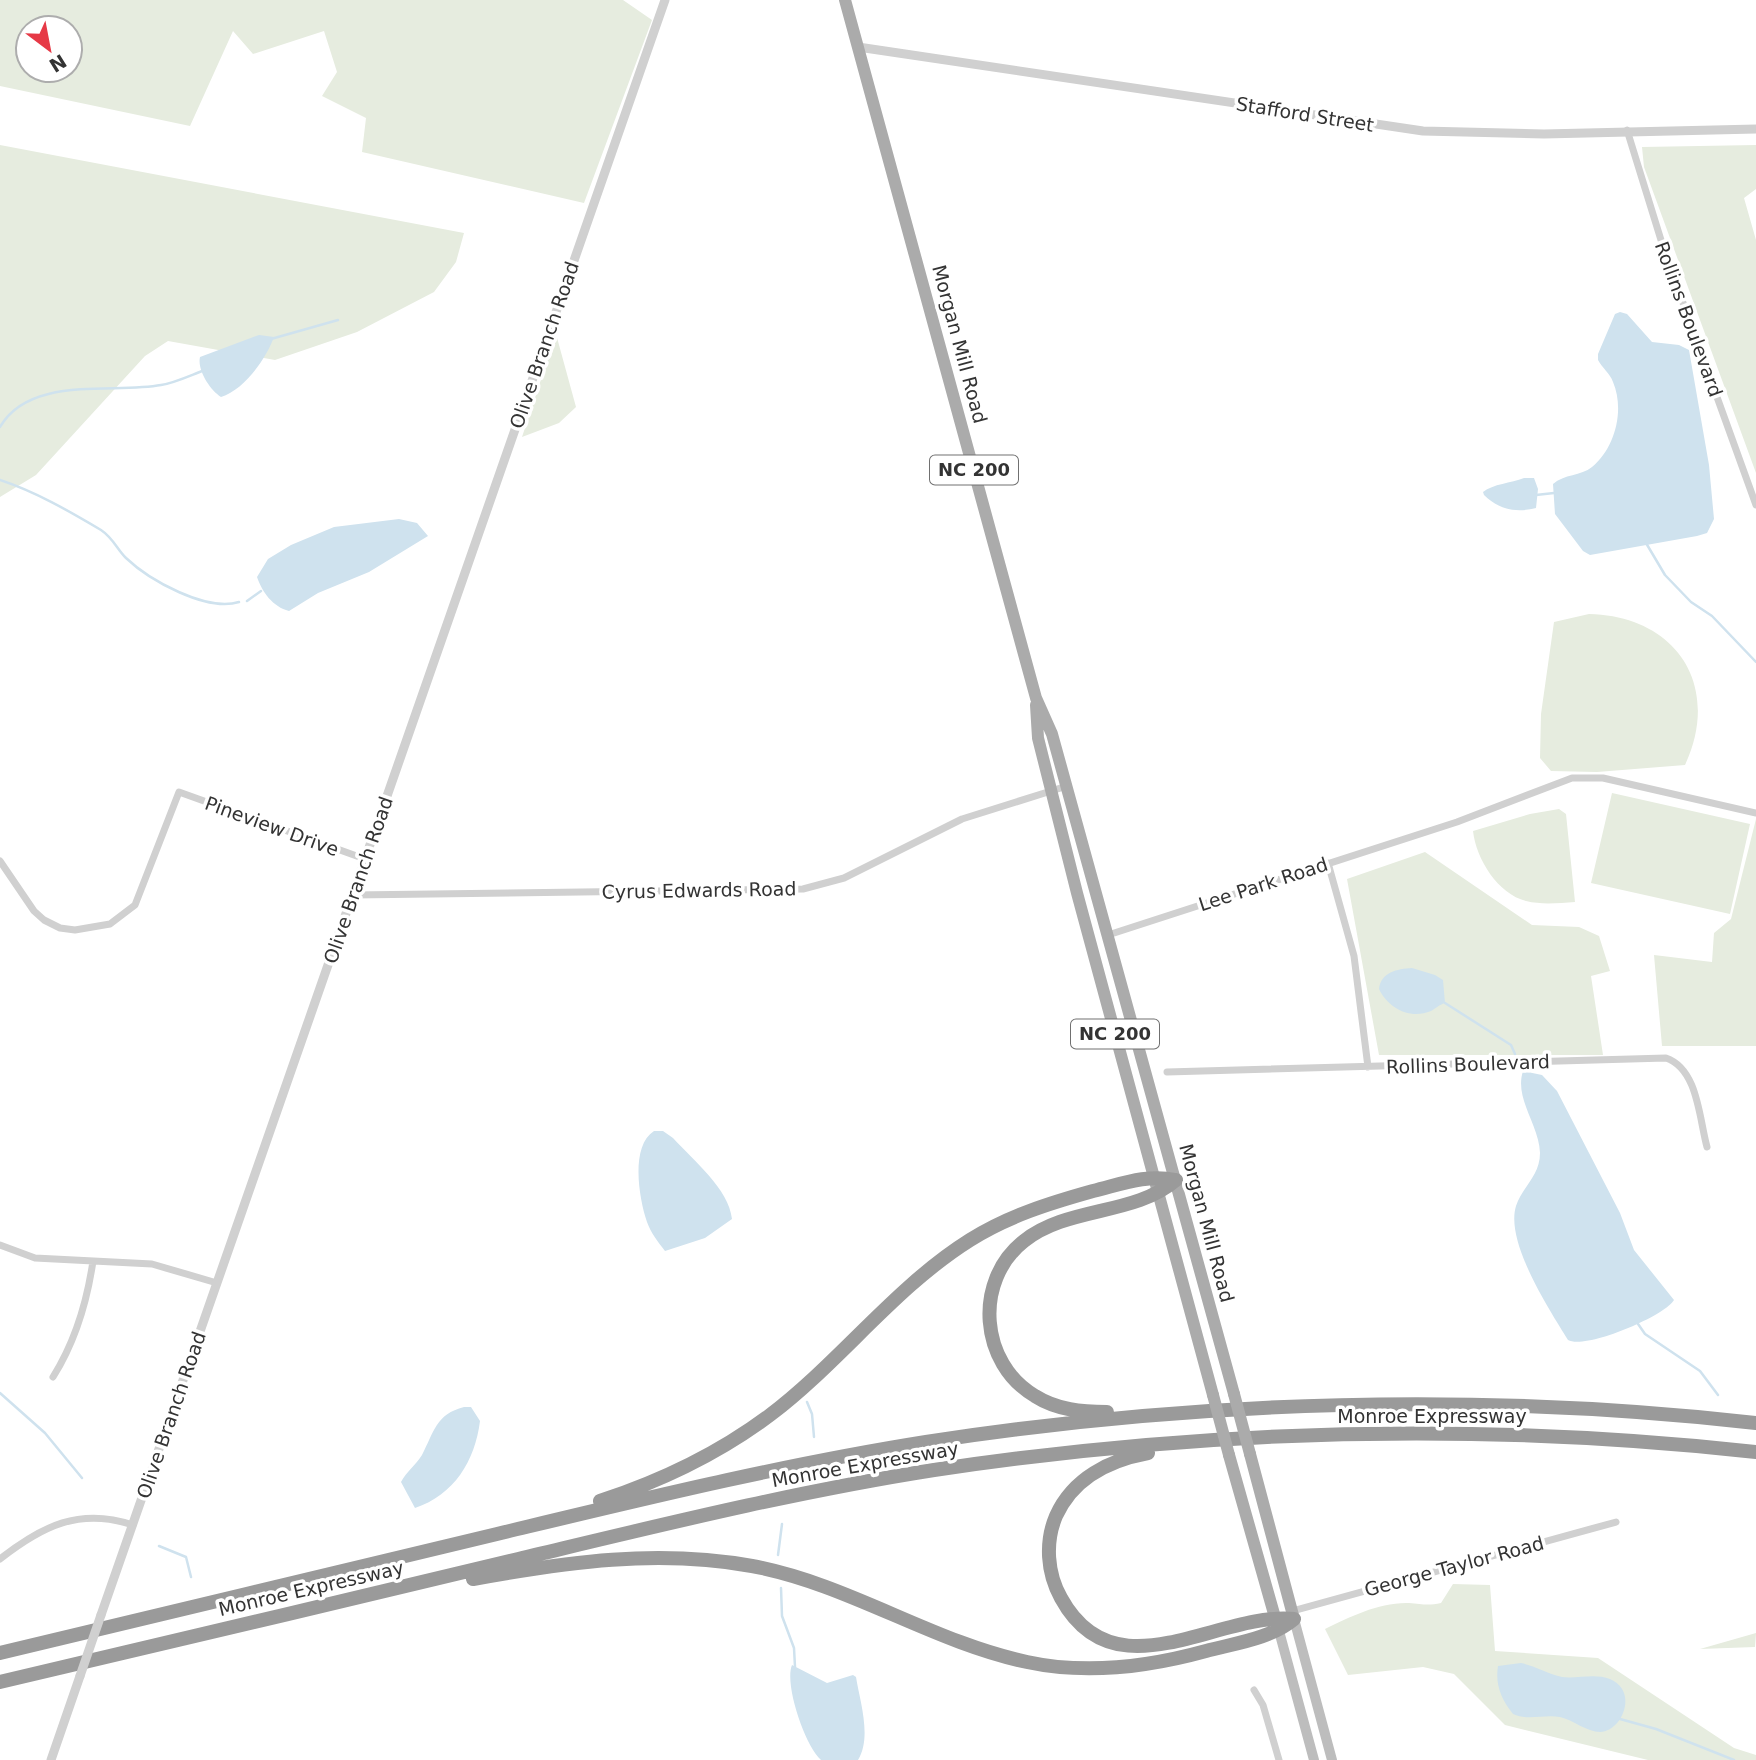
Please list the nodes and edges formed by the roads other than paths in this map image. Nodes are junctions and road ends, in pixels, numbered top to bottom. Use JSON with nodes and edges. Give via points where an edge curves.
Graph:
{"nodes":[{"id":1,"x":665,"y":0,"type":"edge"},
{"id":2,"x":845,"y":0,"type":"edge"},
{"id":3,"x":858,"y":47,"type":"junction"},
{"id":4,"x":1756,"y":129,"type":"edge"},
{"id":5,"x":1628,"y":130,"type":"junction"},
{"id":6,"x":1756,"y":505,"type":"edge"},
{"id":7,"x":1036,"y":698,"type":"junction"},
{"id":8,"x":1067,"y":786,"type":"junction"},
{"id":9,"x":1052,"y":790,"type":"junction"},
{"id":10,"x":1756,"y":813,"type":"edge"},
{"id":11,"x":365,"y":859,"type":"junction"},
{"id":12,"x":0,"y":861,"type":"edge"},
{"id":13,"x":1328,"y":863,"type":"junction"},
{"id":14,"x":353,"y":895,"type":"junction"},
{"id":15,"x":1108,"y":935,"type":"junction"},
{"id":16,"x":1368,"y":1067,"type":"junction"},
{"id":17,"x":1167,"y":1072,"type":"dead end"},
{"id":18,"x":1707,"y":1147,"type":"dead end"},
{"id":19,"x":1154,"y":1175,"type":"junction"},
{"id":20,"x":1175,"y":1180,"type":"junction"},
{"id":21,"x":1159,"y":1194,"type":"junction"},
{"id":22,"x":0,"y":1245,"type":"edge"},
{"id":23,"x":93,"y":1261,"type":"junction"},
{"id":24,"x":217,"y":1283,"type":"junction"},
{"id":25,"x":53,"y":1377,"type":"dead end"},
{"id":26,"x":1175,"y":1414,"type":"junction"},
{"id":27,"x":1756,"y":1423,"type":"edge"},
{"id":28,"x":1208,"y":1441,"type":"junction"},
{"id":29,"x":1756,"y":1452,"type":"edge"},
{"id":30,"x":1616,"y":1522,"type":"dead end"},
{"id":31,"x":133,"y":1525,"type":"junction"},
{"id":32,"x":509,"y":1531,"type":"junction"},
{"id":33,"x":0,"y":1559,"type":"edge"},
{"id":34,"x":330,"y":1604,"type":"junction"},
{"id":35,"x":1293,"y":1615,"type":"junction"},
{"id":36,"x":1273,"y":1617,"type":"junction"},
{"id":37,"x":1279,"y":1631,"type":"junction"},
{"id":38,"x":0,"y":1653,"type":"edge"},
{"id":39,"x":0,"y":1682,"type":"edge"},
{"id":40,"x":1254,"y":1690,"type":"dead end"},
{"id":41,"x":51,"y":1760,"type":"edge"},
{"id":42,"x":1279,"y":1760,"type":"edge"},
{"id":43,"x":1314,"y":1760,"type":"edge"},
{"id":44,"x":1332,"y":1760,"type":"edge"}],
"edges":[{"from":1,"to":11,"type":"street","name":"Olive Branch Road"},
{"from":2,"to":3,"type":"main road","name":"Morgan Mill Road","number":"NC 200"},
{"from":3,"to":5,"type":"street","name":"Stafford Street","via":[[1423,131],[1544,134]]},
{"from":3,"to":7,"type":"main road","name":"Morgan Mill Road","number":"NC 200"},
{"from":4,"to":5,"type":"street","name":"Stafford Street"},
{"from":5,"to":6,"type":"street","name":"Rollins Boulevard","via":[[1665,253]]},
{"from":7,"to":8,"type":"main road","name":"Morgan Mill Road","number":"NC 200"},
{"from":7,"to":9,"type":"main road","name":"Morgan Mill Road","number":"NC 200","via":[[1038,738]]},
{"from":8,"to":9,"type":"street","name":"Cyrus Edwards Road"},
{"from":8,"to":15,"type":"main road","name":"Morgan Mill Road","number":"NC 200"},
{"from":9,"to":14,"type":"street","name":"Cyrus Edwards Road","via":[[962,819],[844,878],[803,889]]},
{"from":9,"to":19,"type":"main road","name":"Morgan Mill Road","number":"NC 200"},
{"from":10,"to":13,"type":"street","name":"Lee Park Road","via":[[1583,776]]},
{"from":11,"to":12,"type":"street","name":"Pineview Drive","via":[[179,792],[135,905],[110,924],[75,930],[60,928],[34,911]]},
{"from":11,"to":14,"type":"street","name":"Olive Branch Road"},
{"from":13,"to":15,"type":"street","name":"Lee Park Road"},
{"from":13,"to":16,"type":"street","via":[[1354,956]]},
{"from":14,"to":24,"type":"street","name":"Olive Branch Road"},
{"from":15,"to":20,"type":"main road","name":"Morgan Mill Road","number":"NC 200"},
{"from":16,"to":17,"type":"street","name":"Rollins Boulevard"},
{"from":16,"to":18,"type":"street","name":"Rollins Boulevard","via":[[1665,1058],[1680,1066],[1689,1079]]},
{"from":19,"to":20,"type":"highway"},
{"from":19,"to":21,"type":"main road","name":"Morgan Mill Road","number":"NC 200"},
{"from":19,"to":32,"type":"highway","via":[[1041,1206],[984,1231],[934,1266],[803,1387],[736,1438],[644,1485]]},
{"from":20,"to":21,"type":"highway"},
{"from":20,"to":35,"type":"main road","name":"Morgan Mill Road","number":"NC 200","bridge":true},
{"from":21,"to":26,"type":"highway","via":[[1068,1219],[1024,1241],[1008,1256],[997,1276],[989,1322],[994,1345],[1010,1375],[1044,1401],[1086,1411]]},
{"from":21,"to":36,"type":"main road","name":"Morgan Mill Road","number":"NC 200","bridge":true},
{"from":22,"to":23,"type":"street","via":[[35,1258]]},
{"from":23,"to":24,"type":"street","via":[[152,1264]]},
{"from":23,"to":25,"type":"street","via":[[79,1323]]},
{"from":24,"to":31,"type":"street","name":"Olive Branch Road"},
{"from":26,"to":27,"type":"highway","name":"Monroe Expressway","via":[[1464,1405]]},
{"from":26,"to":32,"type":"highway","name":"Monroe Expressway","via":[[988,1433],[864,1452]]},
{"from":28,"to":29,"type":"highway","name":"Monroe Expressway","via":[[1488,1434]]},
{"from":28,"to":34,"type":"highway","name":"Monroe Expressway","via":[[1054,1454],[869,1481],[710,1513]]},
{"from":28,"to":36,"type":"highway","via":[[1121,1460],[1077,1486],[1059,1510],[1050,1537],[1055,1588],[1087,1629],[1127,1645],[1170,1644]]},
{"from":30,"to":35,"type":"street","name":"George Taylor Road"},
{"from":31,"to":33,"type":"street","via":[[109,1518],[73,1518],[40,1530]]},
{"from":31,"to":41,"type":"street","name":"Olive Branch Road","bridge":true},
{"from":32,"to":38,"type":"highway","name":"Monroe Expressway"},
{"from":34,"to":37,"type":"highway","via":[[568,1562],[661,1556],[784,1573],[988,1651],[1049,1665],[1142,1665]]},
{"from":34,"to":39,"type":"highway","name":"Monroe Expressway"},
{"from":35,"to":36,"type":"highway"},
{"from":35,"to":37,"type":"highway"},
{"from":35,"to":44,"type":"main road","name":"Morgan Mill Road","number":"NC 200"},
{"from":36,"to":37,"type":"main road","name":"Morgan Mill Road","number":"NC 200"},
{"from":37,"to":43,"type":"main road","name":"Morgan Mill Road","number":"NC 200"},
{"from":40,"to":42,"type":"street"}]}
